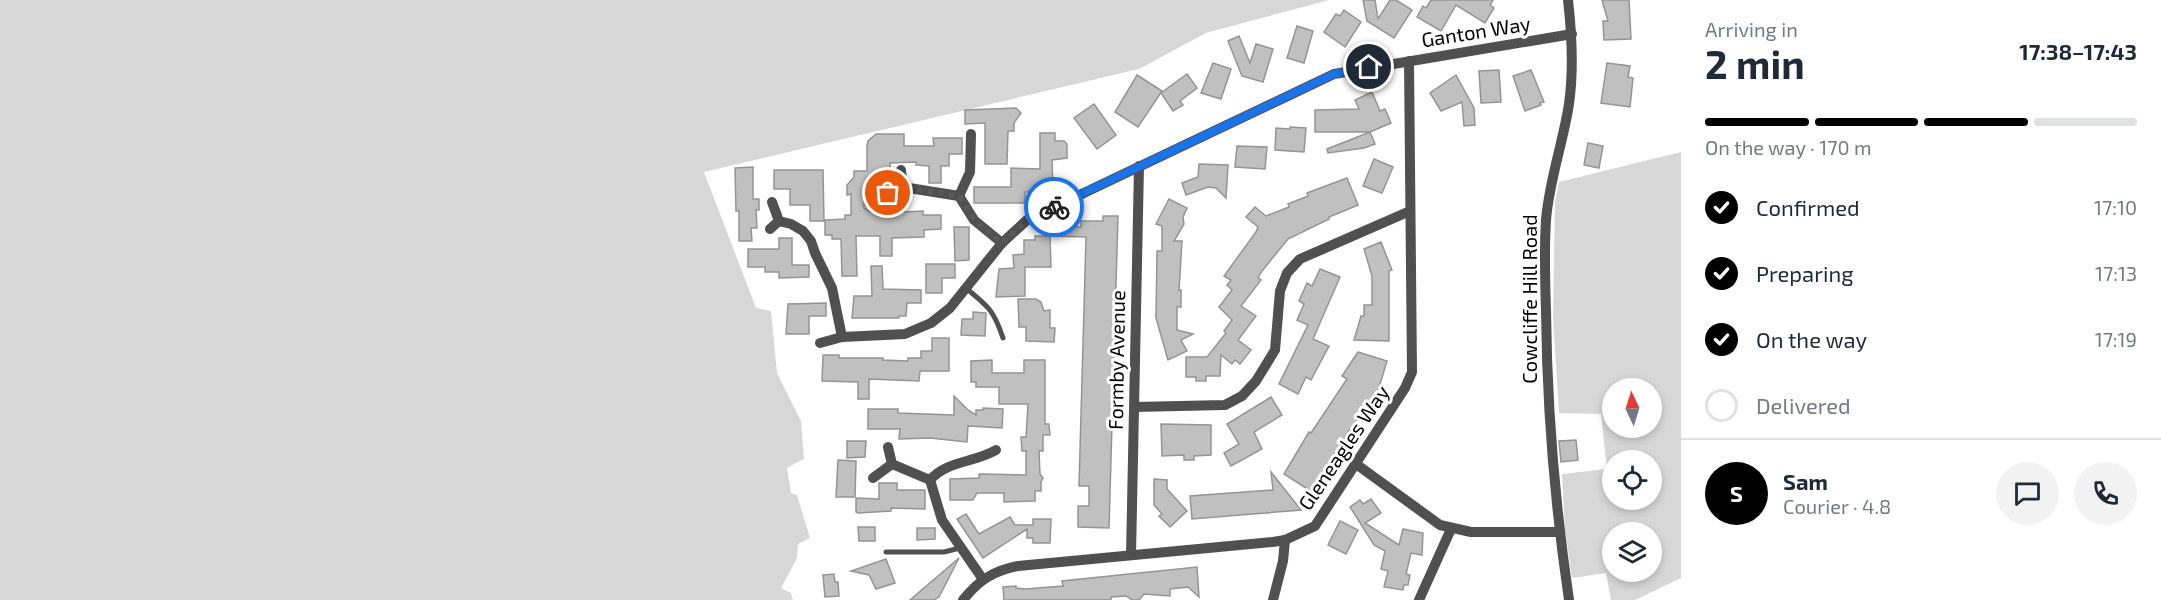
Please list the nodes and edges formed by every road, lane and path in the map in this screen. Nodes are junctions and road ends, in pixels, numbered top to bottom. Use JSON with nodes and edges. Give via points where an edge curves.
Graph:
{"nodes":[{"id":1,"x":1568,"y":0,"type":"edge"},
{"id":2,"x":1572,"y":34,"type":"junction"},
{"id":3,"x":1409,"y":61,"type":"junction"},
{"id":4,"x":971,"y":134,"type":"dead end"},
{"id":5,"x":1139,"y":166,"type":"junction"},
{"id":6,"x":901,"y":170,"type":"dead end"},
{"id":7,"x":909,"y":188,"type":"junction"},
{"id":8,"x":959,"y":196,"type":"junction"},
{"id":9,"x":772,"y":202,"type":"dead end"},
{"id":10,"x":870,"y":204,"type":"dead end"},
{"id":11,"x":1410,"y":211,"type":"junction"},
{"id":12,"x":779,"y":221,"type":"junction"},
{"id":13,"x":770,"y":229,"type":"dead end"},
{"id":14,"x":1002,"y":243,"type":"junction"},
{"id":15,"x":967,"y":289,"type":"junction"},
{"id":16,"x":842,"y":337,"type":"junction"},
{"id":17,"x":1003,"y":338,"type":"dead end"},
{"id":18,"x":820,"y":343,"type":"dead end"},
{"id":19,"x":1134,"y":407,"type":"junction"},
{"id":20,"x":888,"y":447,"type":"dead end"},
{"id":21,"x":996,"y":450,"type":"dead end"},
{"id":22,"x":892,"y":464,"type":"junction"},
{"id":23,"x":1356,"y":464,"type":"junction"},
{"id":24,"x":873,"y":478,"type":"dead end"},
{"id":25,"x":930,"y":480,"type":"junction"},
{"id":26,"x":1451,"y":529,"type":"junction"},
{"id":27,"x":1559,"y":532,"type":"junction"},
{"id":28,"x":1285,"y":540,"type":"junction"},
{"id":29,"x":960,"y":548,"type":"junction"},
{"id":30,"x":886,"y":552,"type":"dead end"},
{"id":31,"x":1131,"y":555,"type":"junction"},
{"id":32,"x":982,"y":578,"type":"junction"},
{"id":33,"x":963,"y":600,"type":"edge"},
{"id":34,"x":1273,"y":600,"type":"edge"},
{"id":35,"x":1419,"y":600,"type":"edge"},
{"id":36,"x":1569,"y":600,"type":"edge"}],
"edges":[{"from":1,"to":2,"type":"street","name":"Cowcliffe Hill Road"},
{"from":2,"to":3,"type":"street","name":"Ganton Way"},
{"from":2,"to":27,"type":"street","name":"Cowcliffe Hill Road","via":[[1570,95],[1546,219],[1545,252],[1546,361]]},
{"from":3,"to":5,"type":"street","name":"Ganton Way","via":[[1334,74]]},
{"from":3,"to":11,"type":"street","name":"Gleneagles Way"},
{"from":4,"to":8,"type":"street","via":[[970,172]]},
{"from":5,"to":14,"type":"street","name":"Ganton Way","via":[[1028,220]]},
{"from":5,"to":19,"type":"street","name":"Formby Avenue"},
{"from":6,"to":7,"type":"street","via":[[902,182]]},
{"from":7,"to":8,"type":"street"},
{"from":7,"to":10,"type":"street","via":[[896,189]]},
{"from":8,"to":14,"type":"street","via":[[974,220]]},
{"from":9,"to":12,"type":"street"},
{"from":11,"to":19,"type":"street","via":[[1320,248],[1300,259],[1287,273],[1280,291],[1275,350],[1242,396],[1225,405]]},
{"from":11,"to":23,"type":"street","name":"Gleneagles Way","via":[[1412,372]]},
{"from":12,"to":13,"type":"street"},
{"from":12,"to":16,"type":"street","via":[[803,231],[811,240],[832,288]]},
{"from":14,"to":15,"type":"street","name":"Ganton Way"},
{"from":15,"to":16,"type":"street","name":"Ganton Way","via":[[941,317],[919,330]]},
{"from":15,"to":17,"type":"lane","via":[[987,305]]},
{"from":16,"to":18,"type":"street","name":"Ganton Way"},
{"from":19,"to":31,"type":"street","name":"Formby Avenue"},
{"from":20,"to":22,"type":"street"},
{"from":21,"to":25,"type":"street","via":[[939,470]]},
{"from":22,"to":24,"type":"street"},
{"from":22,"to":25,"type":"street"},
{"from":23,"to":26,"type":"street"},
{"from":23,"to":28,"type":"street","name":"Gleneagles Way","via":[[1315,526]]},
{"from":25,"to":29,"type":"street","via":[[942,520]]},
{"from":26,"to":27,"type":"street"},
{"from":26,"to":35,"type":"street"},
{"from":27,"to":36,"type":"street","name":"Cowcliffe Hill Road"},
{"from":28,"to":31,"type":"street","name":"Gleneagles Way"},
{"from":28,"to":34,"type":"street"},
{"from":29,"to":30,"type":"lane","via":[[944,552]]},
{"from":29,"to":32,"type":"street"},
{"from":31,"to":32,"type":"street","name":"Gleneagles Way","via":[[1018,566]]},
{"from":32,"to":33,"type":"street","name":"Gleneagles Way"}]}
